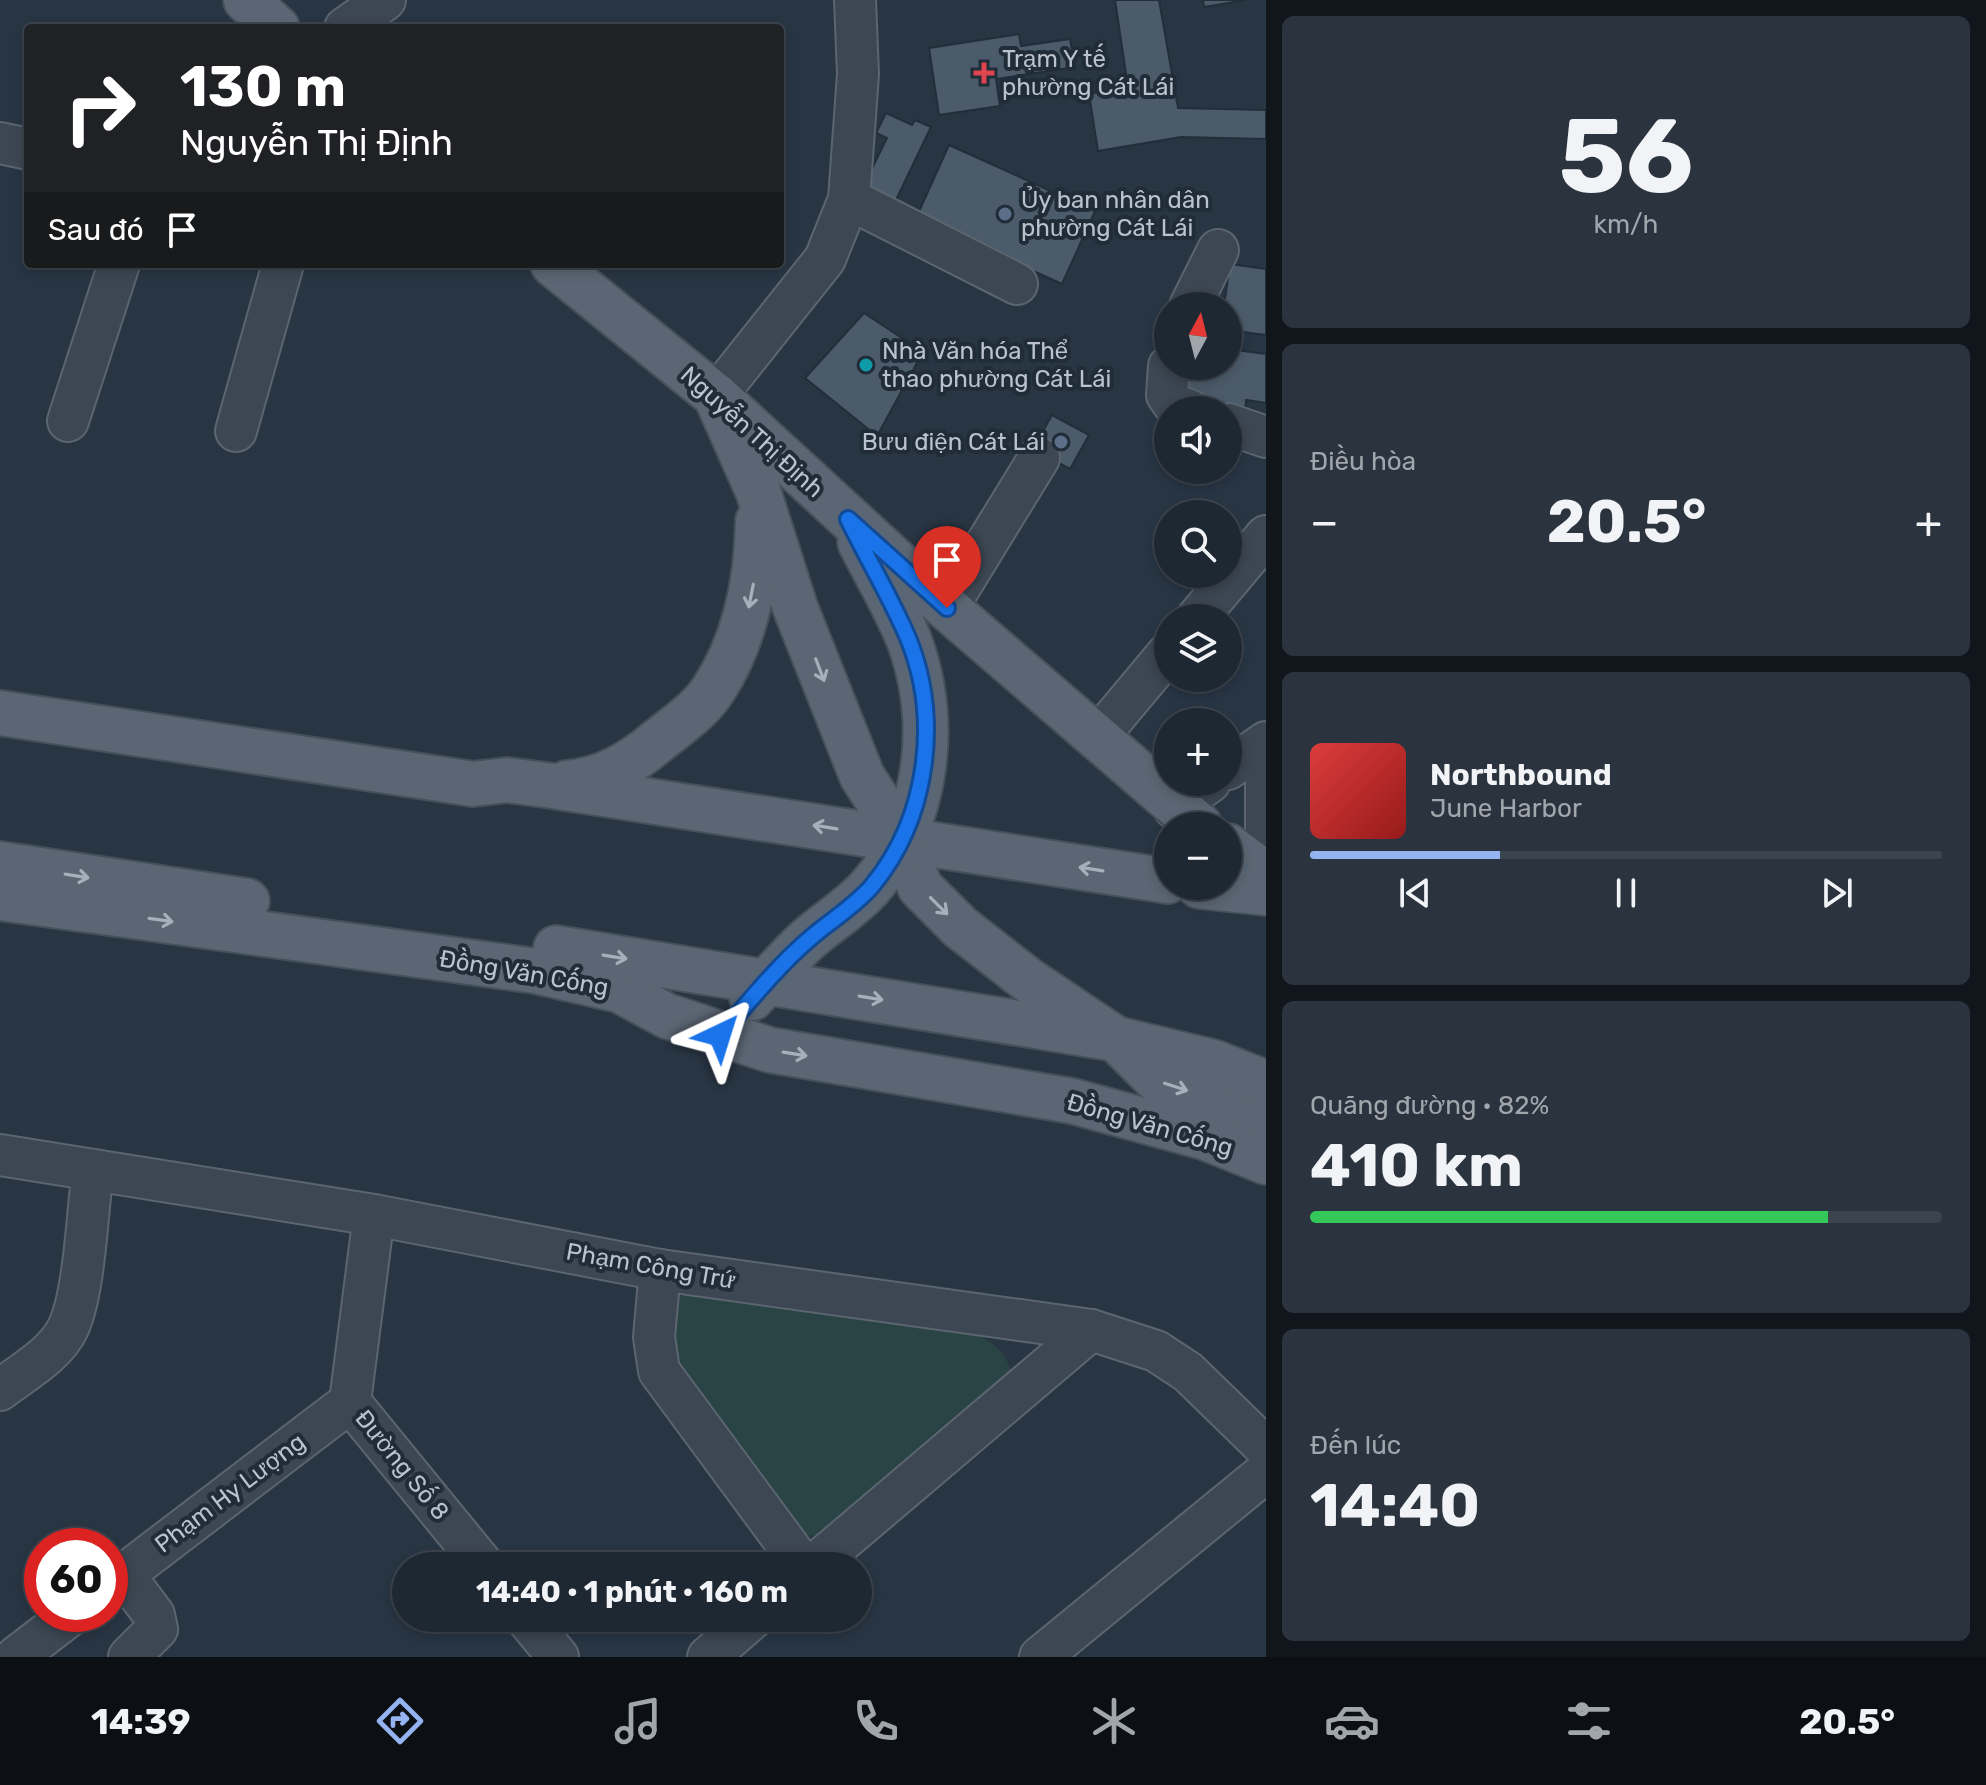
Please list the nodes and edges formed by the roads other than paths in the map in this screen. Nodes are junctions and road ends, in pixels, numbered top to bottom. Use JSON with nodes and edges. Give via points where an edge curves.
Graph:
{"nodes":[{"id":1,"x":246,"y":0,"type":"edge"},
{"id":2,"x":385,"y":0,"type":"edge"},
{"id":3,"x":855,"y":0,"type":"edge"},
{"id":4,"x":273,"y":24,"type":"edge"},
{"id":5,"x":351,"y":24,"type":"edge"},
{"id":6,"x":0,"y":143,"type":"edge"},
{"id":7,"x":24,"y":148,"type":"edge"},
{"id":8,"x":849,"y":199,"type":"junction"},
{"id":9,"x":1218,"y":250,"type":"dead end"},
{"id":10,"x":118,"y":268,"type":"edge"},
{"id":11,"x":282,"y":268,"type":"edge"},
{"id":12,"x":558,"y":268,"type":"edge"},
{"id":13,"x":1017,"y":284,"type":"dead end"},
{"id":14,"x":1197,"y":292,"type":"edge"},
{"id":15,"x":716,"y":396,"type":"junction"},
{"id":16,"x":68,"y":421,"type":"dead end"},
{"id":17,"x":1242,"y":429,"type":"edge"},
{"id":18,"x":236,"y":431,"type":"dead end"},
{"id":19,"x":1266,"y":437,"type":"edge"},
{"id":20,"x":1039,"y":458,"type":"dead end"},
{"id":21,"x":758,"y":491,"type":"junction"},
{"id":22,"x":848,"y":519,"type":"junction"},
{"id":23,"x":1266,"y":536,"type":"edge"},
{"id":24,"x":1209,"y":604,"type":"edge"},
{"id":25,"x":947,"y":608,"type":"junction"},
{"id":26,"x":1154,"y":670,"type":"edge"},
{"id":27,"x":0,"y":693,"type":"edge"},
{"id":28,"x":0,"y":713,"type":"edge"},
{"id":29,"x":1097,"y":738,"type":"junction"},
{"id":30,"x":1266,"y":742,"type":"edge"},
{"id":31,"x":1242,"y":759,"type":"edge"},
{"id":32,"x":1266,"y":779,"type":"edge"},
{"id":33,"x":526,"y":783,"type":"junction"},
{"id":34,"x":1181,"y":812,"type":"edge"},
{"id":35,"x":902,"y":838,"type":"junction"},
{"id":36,"x":1266,"y":838,"type":"edge"},
{"id":37,"x":1242,"y":856,"type":"edge"},
{"id":38,"x":0,"y":864,"type":"edge"},
{"id":39,"x":1266,"y":874,"type":"edge"},
{"id":40,"x":1154,"y":879,"type":"edge"},
{"id":41,"x":1242,"y":890,"type":"edge"},
{"id":42,"x":1266,"y":893,"type":"edge"},
{"id":43,"x":0,"y":898,"type":"edge"},
{"id":44,"x":808,"y":939,"type":"junction"},
{"id":45,"x":537,"y":958,"type":"junction"},
{"id":46,"x":691,"y":969,"type":"junction"},
{"id":47,"x":767,"y":981,"type":"junction"},
{"id":48,"x":619,"y":990,"type":"junction"},
{"id":49,"x":720,"y":1035,"type":"junction"},
{"id":50,"x":1116,"y":1039,"type":"junction"},
{"id":51,"x":1266,"y":1083,"type":"edge"},
{"id":52,"x":1266,"y":1119,"type":"edge"},
{"id":53,"x":0,"y":1155,"type":"edge"},
{"id":54,"x":1266,"y":1162,"type":"edge"},
{"id":55,"x":93,"y":1170,"type":"junction"},
{"id":56,"x":374,"y":1215,"type":"junction"},
{"id":57,"x":660,"y":1270,"type":"junction"},
{"id":58,"x":1091,"y":1330,"type":"junction"},
{"id":59,"x":0,"y":1390,"type":"edge"},
{"id":60,"x":350,"y":1402,"type":"junction"},
{"id":61,"x":1266,"y":1448,"type":"edge"},
{"id":62,"x":1266,"y":1472,"type":"edge"},
{"id":63,"x":473,"y":1552,"type":"edge"},
{"id":64,"x":793,"y":1552,"type":"edge"},
{"id":65,"x":829,"y":1552,"type":"edge"},
{"id":66,"x":128,"y":1572,"type":"edge"},
{"id":67,"x":128,"y":1590,"type":"edge"},
{"id":68,"x":49,"y":1632,"type":"edge"},
{"id":69,"x":537,"y":1632,"type":"edge"},
{"id":70,"x":737,"y":1632,"type":"edge"},
{"id":71,"x":16,"y":1657,"type":"edge"},
{"id":72,"x":129,"y":1657,"type":"edge"},
{"id":73,"x":558,"y":1657,"type":"edge"},
{"id":74,"x":708,"y":1657,"type":"edge"},
{"id":75,"x":1040,"y":1657,"type":"edge"}],
"edges":[{"from":1,"to":4,"type":"main road"},
{"from":2,"to":5,"type":"street"},
{"from":3,"to":8,"type":"street","via":[[858,74]]},
{"from":6,"to":7,"type":"street"},
{"from":8,"to":13,"type":"street"},
{"from":8,"to":15,"type":"street","via":[[825,259]]},
{"from":9,"to":14,"type":"street"},
{"from":10,"to":16,"type":"street"},
{"from":11,"to":18,"type":"street"},
{"from":12,"to":15,"type":"main road","name":"Nguyễn Thị Định"},
{"from":15,"to":21,"type":"main road"},
{"from":15,"to":22,"type":"main road","name":"Nguyễn Thị Định"},
{"from":17,"to":19,"type":"street"},
{"from":20,"to":25,"type":"street"},
{"from":21,"to":33,"type":"main road","one_way":true,"via":[[750,602],[737,644],[712,692],[641,755],[593,780]]},
{"from":21,"to":35,"type":"main road","one_way":true,"via":[[795,607],[862,776]]},
{"from":22,"to":25,"type":"main road","name":"Nguyễn Thị Định"},
{"from":22,"to":35,"type":"main road","via":[[909,640],[921,685],[927,746],[920,794]]},
{"from":23,"to":24,"type":"street"},
{"from":25,"to":29,"type":"main road","name":"Nguyễn Thị Định"},
{"from":26,"to":29,"type":"street"},
{"from":27,"to":33,"type":"main road","via":[[485,761]]},
{"from":28,"to":33,"type":"main road","via":[[473,784]]},
{"from":29,"to":34,"type":"main road","name":"Nguyễn Thị Định"},
{"from":30,"to":31,"type":"street"},
{"from":32,"to":36,"type":"street"},
{"from":35,"to":33,"type":"main road","one_way":true},
{"from":40,"to":35,"type":"main road","one_way":true},
{"from":35,"to":44,"type":"main road","via":[[872,885]]},
{"from":35,"to":50,"type":"main road","one_way":true,"via":[[920,887],[960,927]]},
{"from":37,"to":39,"type":"main road"},
{"from":38,"to":45,"type":"main road","name":"Đồng Văn Cống","one_way":true},
{"from":41,"to":42,"type":"main road"},
{"from":43,"to":45,"type":"main road","name":"Đồng Văn Cống","one_way":true},
{"from":44,"to":46,"type":"main road"},
{"from":44,"to":47,"type":"main road"},
{"from":45,"to":46,"type":"main road","name":"Đồng Văn Cống","one_way":true},
{"from":45,"to":48,"type":"main road","name":"Đồng Văn Cống"},
{"from":46,"to":47,"type":"main road","name":"Đồng Văn Cống"},
{"from":47,"to":48,"type":"main road","via":[[701,1002]]},
{"from":47,"to":49,"type":"main road"},
{"from":47,"to":50,"type":"main road","name":"Đồng Văn Cống","one_way":true},
{"from":48,"to":49,"type":"main road","name":"Đồng Văn Cống","via":[[667,1016]]},
{"from":49,"to":54,"type":"main road","name":"Đồng Văn Cống","one_way":true,"via":[[770,1050],[1072,1101],[1204,1137]]},
{"from":50,"to":51,"type":"main road","via":[[1213,1062]]},
{"from":50,"to":52,"type":"main road","one_way":true,"via":[[1157,1080]]},
{"from":53,"to":55,"type":"street","name":"Phạm Công Trứ"},
{"from":55,"to":56,"type":"street","name":"Phạm Công Trứ"},
{"from":55,"to":59,"type":"street","via":[[68,1328],[51,1351]]},
{"from":56,"to":57,"type":"street","name":"Phạm Công Trứ"},
{"from":56,"to":60,"type":"street"},
{"from":57,"to":58,"type":"street","name":"Phạm Công Trứ"},
{"from":57,"to":64,"type":"street","via":[[654,1337],[659,1371]]},
{"from":58,"to":61,"type":"street","name":"Phạm Công Trứ","via":[[1156,1351],[1188,1372]]},
{"from":58,"to":65,"type":"street"},
{"from":60,"to":63,"type":"street","name":"Đường Số 8"},
{"from":60,"to":66,"type":"street","name":"Phạm Hy Lượng"},
{"from":62,"to":75,"type":"street"},
{"from":67,"to":72,"type":"street","via":[[154,1615],[157,1629]]},
{"from":68,"to":71,"type":"street"},
{"from":69,"to":73,"type":"street"},
{"from":70,"to":74,"type":"street"}]}
